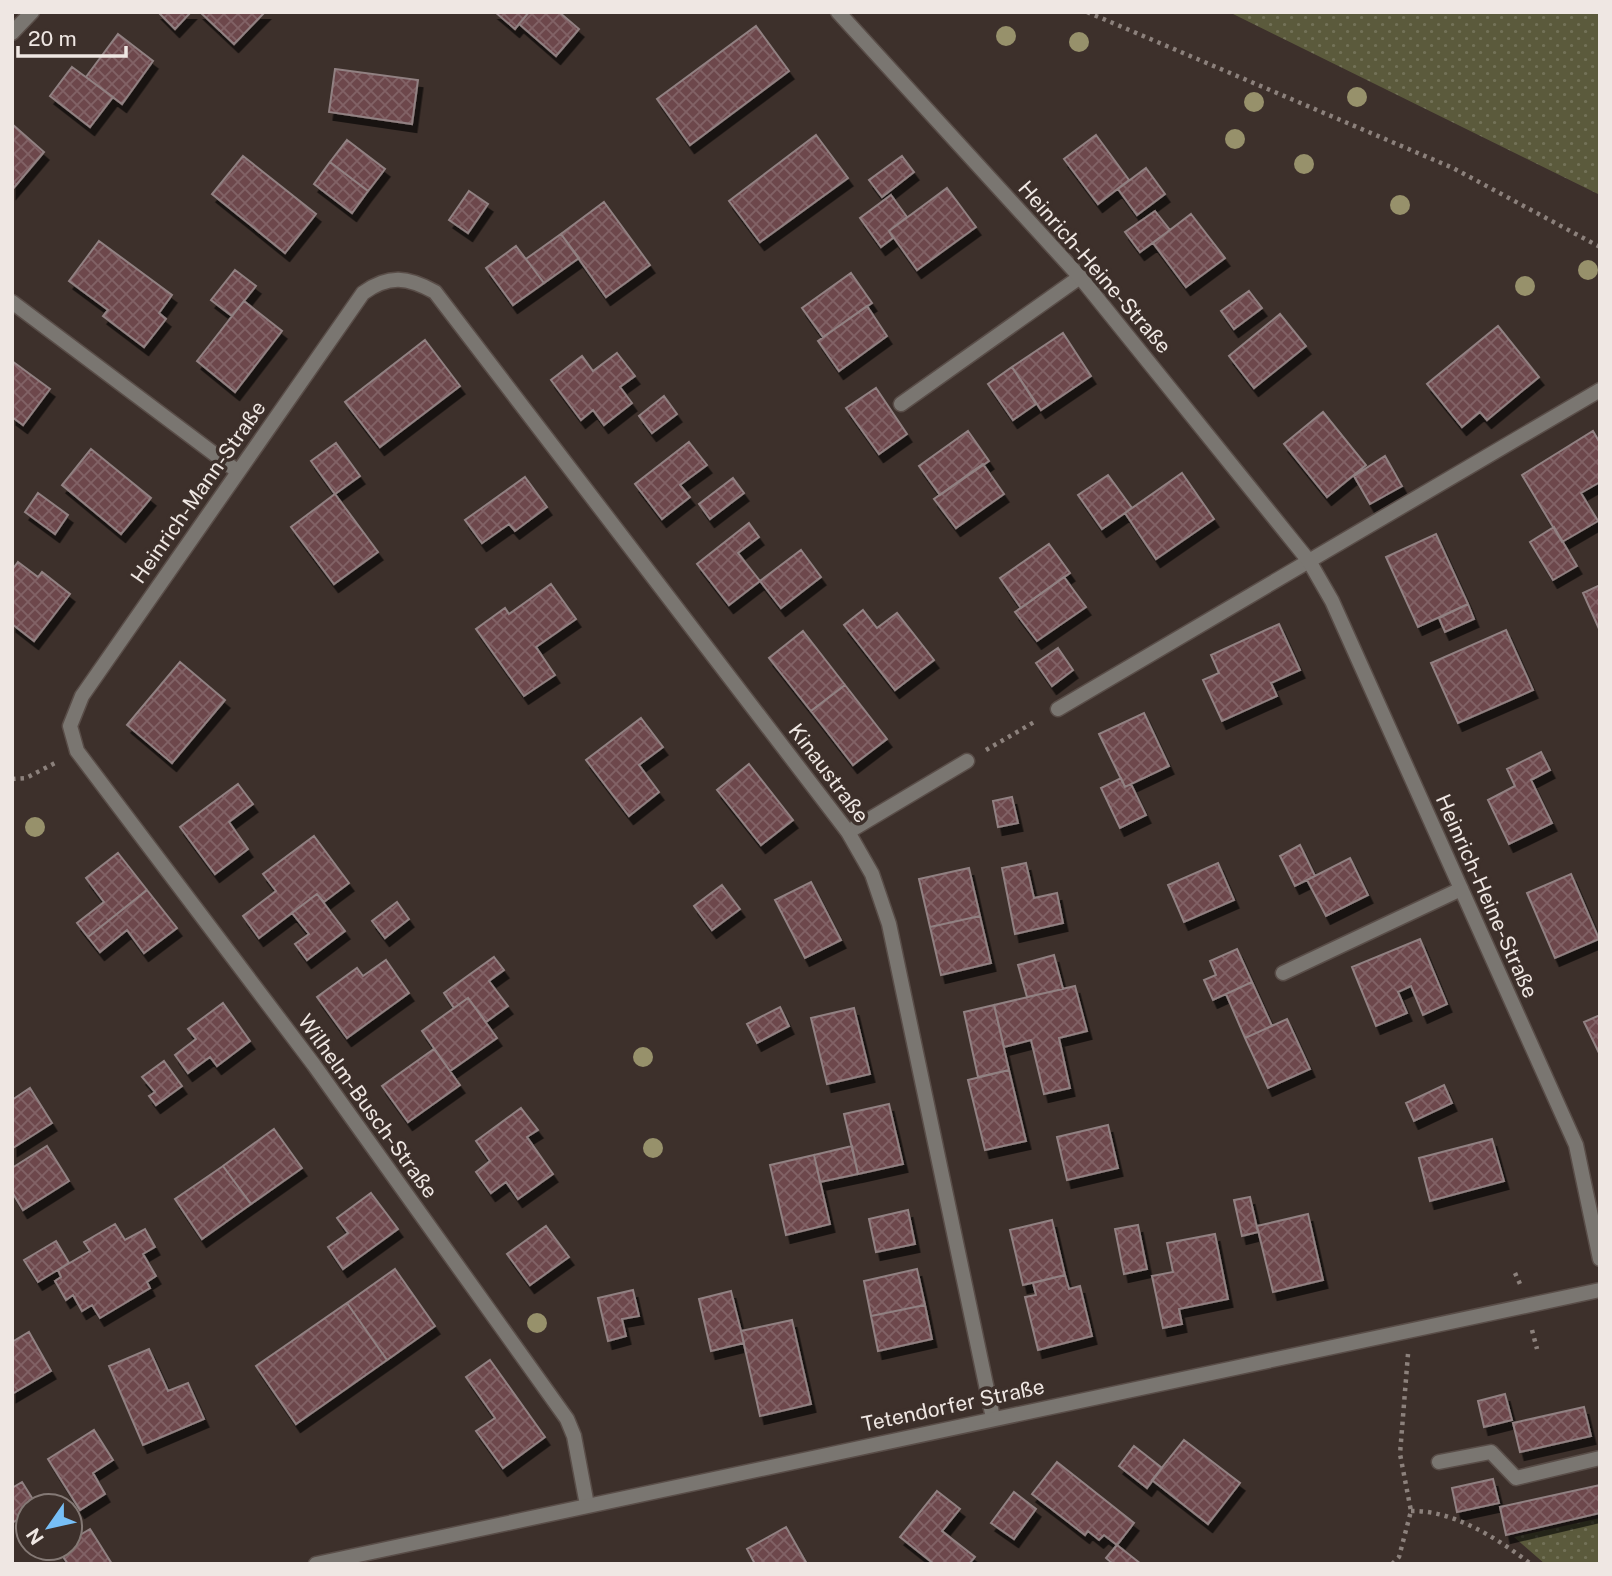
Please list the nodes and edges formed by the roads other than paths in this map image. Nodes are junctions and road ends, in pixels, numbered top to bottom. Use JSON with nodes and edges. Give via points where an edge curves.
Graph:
{"nodes":[{"id":1,"x":32,"y":12,"type":"edge"},
{"id":2,"x":838,"y":12,"type":"edge"},
{"id":3,"x":12,"y":33,"type":"edge"},
{"id":4,"x":394,"y":278,"type":"joint"},
{"id":5,"x":1080,"y":278,"type":"junction"},
{"id":6,"x":12,"y":302,"type":"edge"},
{"id":7,"x":1600,"y":390,"type":"edge"},
{"id":8,"x":901,"y":404,"type":"dead end"},
{"id":9,"x":237,"y":471,"type":"junction"},
{"id":10,"x":1308,"y":561,"type":"junction"},
{"id":11,"x":1058,"y":709,"type":"road end"},
{"id":12,"x":77,"y":751,"type":"joint"},
{"id":13,"x":967,"y":761,"type":"road end"},
{"id":14,"x":848,"y":832,"type":"junction"},
{"id":15,"x":1461,"y":889,"type":"junction"},
{"id":16,"x":1283,"y":974,"type":"dead end"},
{"id":17,"x":1600,"y":1259,"type":"edge"},
{"id":18,"x":1600,"y":1290,"type":"edge"},
{"id":19,"x":993,"y":1418,"type":"junction"},
{"id":20,"x":1600,"y":1458,"type":"edge"},
{"id":21,"x":1440,"y":1462,"type":"dead end"},
{"id":22,"x":587,"y":1504,"type":"junction"},
{"id":23,"x":316,"y":1564,"type":"edge"}],
"edges":[{"from":1,"to":3,"type":"street"},
{"from":2,"to":5,"type":"street","name":"Heinrich-Heine-Straße"},
{"from":4,"to":9,"type":"street","name":"Heinrich-Mann-Straße","via":[[363,293]]},
{"from":4,"to":14,"type":"street","name":"Kinaustraße","via":[[415,280],[435,292]]},
{"from":5,"to":8,"type":"street"},
{"from":5,"to":10,"type":"street","name":"Heinrich-Heine-Straße"},
{"from":6,"to":9,"type":"street"},
{"from":7,"to":10,"type":"street"},
{"from":9,"to":12,"type":"street","name":"Heinrich-Mann-Straße","via":[[82,696],[70,726]]},
{"from":10,"to":11,"type":"street"},
{"from":10,"to":15,"type":"street","name":"Heinrich-Heine-Straße","via":[[1332,601]]},
{"from":12,"to":22,"type":"street","name":"Wilhelm-Busch-Straße","via":[[314,1065],[557,1405],[574,1436]]},
{"from":13,"to":14,"type":"street"},
{"from":14,"to":19,"type":"street","name":"Kinaustraße","via":[[872,874],[889,924]]},
{"from":15,"to":16,"type":"street"},
{"from":15,"to":17,"type":"street","name":"Heinrich-Heine-Straße","via":[[1576,1145]]},
{"from":18,"to":19,"type":"street","name":"Tetendorfer Straße"},
{"from":19,"to":22,"type":"street","name":"Tetendorfer Straße"},
{"from":20,"to":21,"type":"street","via":[[1516,1478],[1490,1452]]},
{"from":22,"to":23,"type":"street","name":"Tetendorfer Straße"}]}
